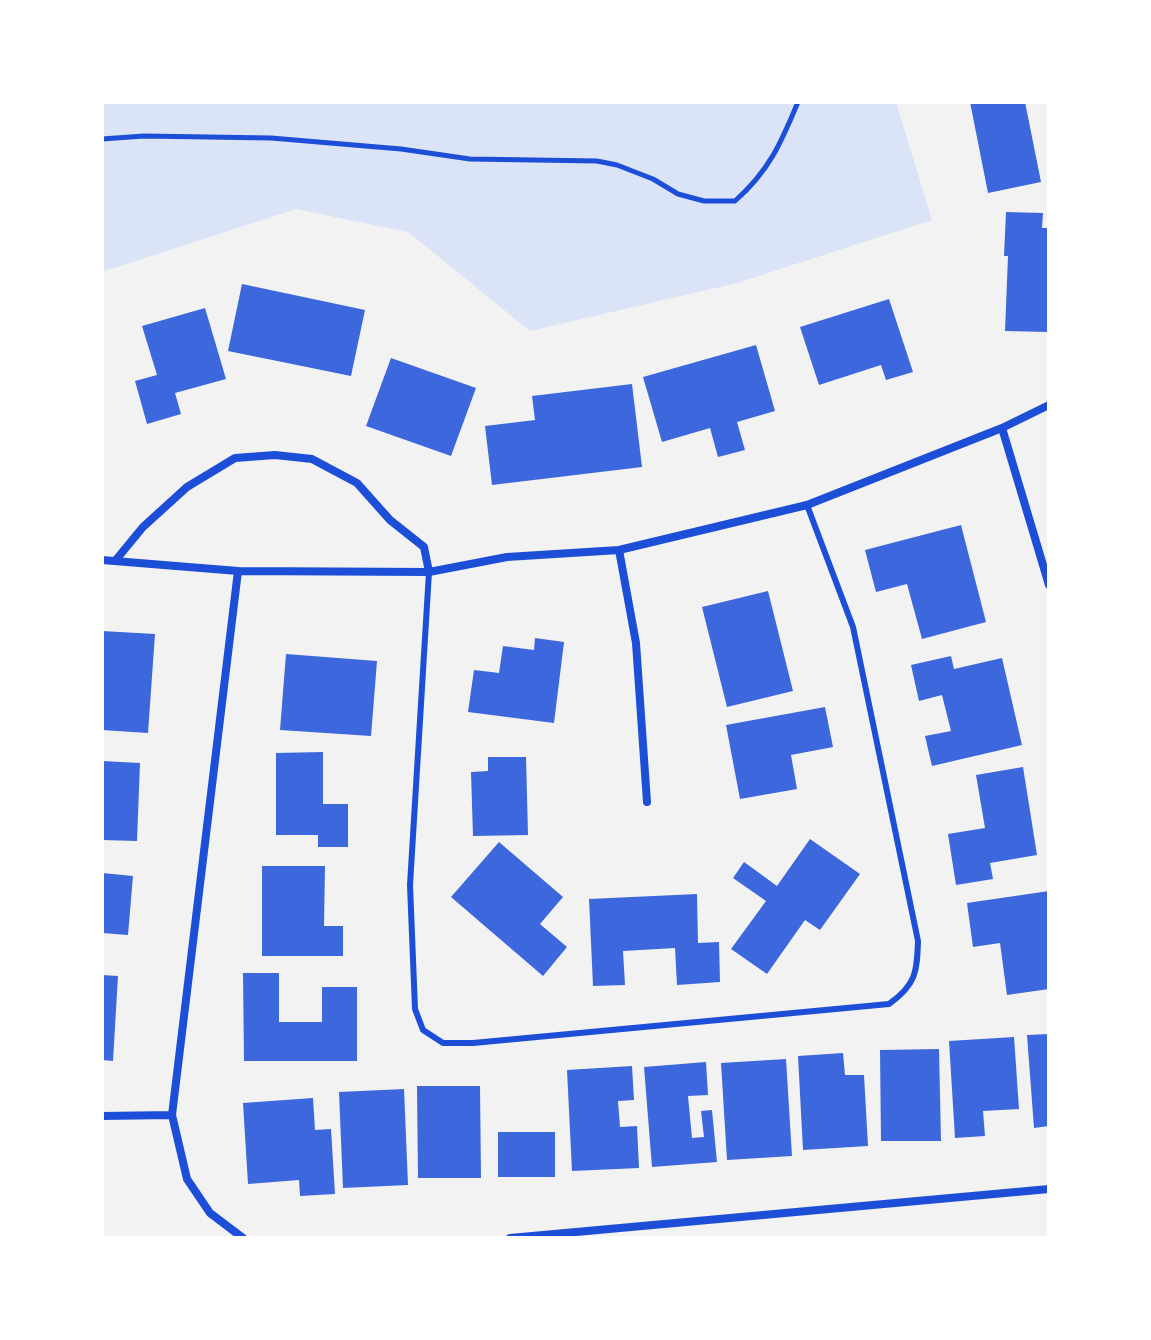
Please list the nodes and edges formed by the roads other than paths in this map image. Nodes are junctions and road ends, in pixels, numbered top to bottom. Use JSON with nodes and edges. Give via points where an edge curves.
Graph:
{"nodes":[{"id":1,"x":1049,"y":405,"type":"edge"},
{"id":2,"x":1002,"y":428,"type":"junction"},
{"id":3,"x":807,"y":505,"type":"junction"},
{"id":4,"x":619,"y":550,"type":"junction"},
{"id":5,"x":102,"y":560,"type":"edge"},
{"id":6,"x":115,"y":561,"type":"junction"},
{"id":7,"x":238,"y":571,"type":"junction"},
{"id":8,"x":429,"y":572,"type":"junction"},
{"id":9,"x":1049,"y":585,"type":"edge"},
{"id":10,"x":647,"y":802,"type":"dead end"},
{"id":11,"x":172,"y":1115,"type":"junction"},
{"id":12,"x":102,"y":1116,"type":"edge"},
{"id":13,"x":1049,"y":1189,"type":"edge"},
{"id":14,"x":243,"y":1238,"type":"edge"},
{"id":15,"x":510,"y":1238,"type":"edge"}],
"edges":[{"from":1,"to":2,"type":"street"},
{"from":2,"to":3,"type":"street"},
{"from":2,"to":9,"type":"street"},
{"from":3,"to":4,"type":"street"},
{"from":3,"to":8,"type":"lane","via":[[853,627],[918,941],[917,967],[906,992],[889,1004],[473,1043],[443,1043],[423,1030],[415,1009],[410,885]]},
{"from":4,"to":8,"type":"street","via":[[507,557]]},
{"from":4,"to":10,"type":"street","via":[[636,643]]},
{"from":5,"to":6,"type":"street"},
{"from":6,"to":7,"type":"street"},
{"from":6,"to":8,"type":"street","via":[[187,487],[235,458],[275,455],[312,459],[357,483],[424,547]]},
{"from":7,"to":8,"type":"street"},
{"from":7,"to":11,"type":"street"},
{"from":11,"to":12,"type":"street"},
{"from":11,"to":14,"type":"street","via":[[187,1179],[210,1213]]},
{"from":13,"to":15,"type":"street"}]}
